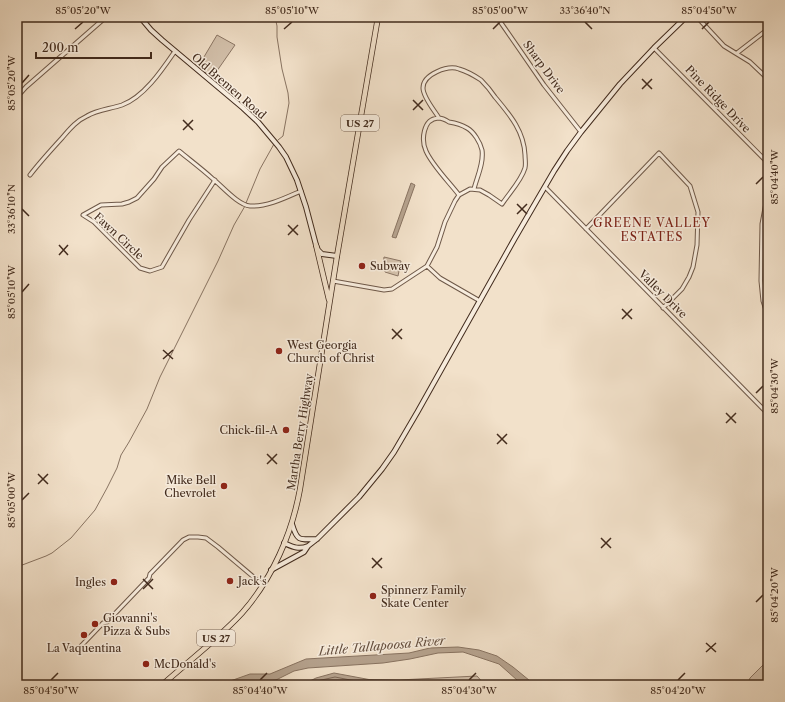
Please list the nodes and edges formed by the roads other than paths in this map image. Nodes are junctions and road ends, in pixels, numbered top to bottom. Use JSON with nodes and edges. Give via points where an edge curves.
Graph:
{"nodes":[{"id":1,"x":106,"y":17,"type":"edge"},
{"id":2,"x":140,"y":17,"type":"edge"},
{"id":3,"x":378,"y":17,"type":"edge"},
{"id":4,"x":489,"y":17,"type":"edge"},
{"id":5,"x":686,"y":17,"type":"edge"},
{"id":6,"x":697,"y":17,"type":"edge"},
{"id":7,"x":768,"y":30,"type":"edge"},
{"id":8,"x":654,"y":48,"type":"junction"},
{"id":9,"x":175,"y":51,"type":"junction"},
{"id":10,"x":737,"y":53,"type":"junction"},
{"id":11,"x":768,"y":79,"type":"edge"},
{"id":12,"x":17,"y":97,"type":"edge"},
{"id":13,"x":439,"y":118,"type":"junction"},
{"id":14,"x":581,"y":132,"type":"junction"},
{"id":15,"x":768,"y":163,"type":"edge"},
{"id":16,"x":30,"y":175,"type":"dead end"},
{"id":17,"x":215,"y":180,"type":"junction"},
{"id":18,"x":545,"y":187,"type":"junction"},
{"id":19,"x":474,"y":189,"type":"junction"},
{"id":20,"x":301,"y":191,"type":"junction"},
{"id":21,"x":768,"y":192,"type":"edge"},
{"id":22,"x":459,"y":195,"type":"junction"},
{"id":23,"x":586,"y":229,"type":"junction"},
{"id":24,"x":316,"y":245,"type":"junction"},
{"id":25,"x":337,"y":256,"type":"junction"},
{"id":26,"x":427,"y":266,"type":"junction"},
{"id":27,"x":333,"y":281,"type":"junction"},
{"id":28,"x":480,"y":301,"type":"junction"},
{"id":29,"x":330,"y":303,"type":"junction"},
{"id":30,"x":664,"y":308,"type":"junction"},
{"id":31,"x":768,"y":316,"type":"edge"},
{"id":32,"x":768,"y":414,"type":"edge"},
{"id":33,"x":292,"y":524,"type":"junction"},
{"id":34,"x":317,"y":539,"type":"junction"},
{"id":35,"x":284,"y":542,"type":"junction"},
{"id":36,"x":302,"y":550,"type":"junction"},
{"id":37,"x":271,"y":570,"type":"junction"},
{"id":38,"x":263,"y":585,"type":"junction"},
{"id":39,"x":80,"y":646,"type":"dead end"},
{"id":40,"x":162,"y":685,"type":"edge"}],
"edges":[{"from":1,"to":12,"type":"street"},
{"from":2,"to":9,"type":"main road","name":"Old Bremen Road"},
{"from":3,"to":25,"type":"main road","name":"Martha Berry Highway","number":"US 27"},
{"from":4,"to":14,"type":"street","name":"Sharp Drive","via":[[499,20],[544,85]]},
{"from":5,"to":8,"type":"main road"},
{"from":6,"to":10,"type":"street","via":[[724,46]]},
{"from":7,"to":10,"type":"street"},
{"from":8,"to":14,"type":"main road","via":[[620,84]]},
{"from":8,"to":15,"type":"street","name":"Pine Ridge Drive"},
{"from":9,"to":16,"type":"street","via":[[160,74],[136,97],[123,105],[87,116],[72,126]]},
{"from":9,"to":20,"type":"main road","name":"Old Bremen Road","via":[[236,101],[272,138],[286,157]]},
{"from":10,"to":11,"type":"street"},
{"from":13,"to":19,"type":"street","via":[[467,128],[477,140],[482,159]]},
{"from":13,"to":19,"type":"street","via":[[426,98],[423,88],[425,81],[439,70],[458,68],[485,84],[522,136],[525,166],[521,177],[502,204]]},
{"from":13,"to":22,"type":"street","via":[[429,122],[423,143],[431,159]]},
{"from":14,"to":18,"type":"main road"},
{"from":17,"to":17,"type":"street","name":"Fawn Circle","via":[[179,151],[162,167],[138,198],[122,204],[101,205],[82,215],[94,222],[140,268],[150,271],[162,267]]},
{"from":17,"to":20,"type":"street","name":"Fawn Circle","via":[[235,199],[248,206],[268,204]]},
{"from":18,"to":23,"type":"street","name":"Valley Drive"},
{"from":18,"to":28,"type":"main road"},
{"from":19,"to":22,"type":"street"},
{"from":20,"to":24,"type":"main road","name":"Old Bremen Road"},
{"from":21,"to":31,"type":"street","via":[[762,224],[761,281]]},
{"from":22,"to":26,"type":"street"},
{"from":23,"to":30,"type":"street","name":"Valley Drive"},
{"from":23,"to":30,"type":"street","via":[[659,154],[690,186],[698,212],[693,267],[682,289]]},
{"from":24,"to":25,"type":"main road","via":[[322,254]]},
{"from":24,"to":29,"type":"main road"},
{"from":25,"to":27,"type":"main road","name":"Martha Berry Highway","number":"US 27"},
{"from":26,"to":27,"type":"street","via":[[392,288],[384,290]]},
{"from":26,"to":28,"type":"street","via":[[440,278]]},
{"from":27,"to":29,"type":"main road","name":"Martha Berry Highway","number":"US 27"},
{"from":28,"to":34,"type":"main road","via":[[394,452],[358,497]]},
{"from":29,"to":33,"type":"main road","name":"Martha Berry Highway","number":"US 27","via":[[300,490]]},
{"from":30,"to":32,"type":"street","name":"Valley Drive"},
{"from":33,"to":34,"type":"main road","via":[[299,538]]},
{"from":33,"to":35,"type":"main road","name":"Martha Berry Highway","number":"US 27"},
{"from":34,"to":36,"type":"main road"},
{"from":35,"to":36,"type":"main road"},
{"from":35,"to":37,"type":"main road","name":"Martha Berry Highway","number":"US 27"},
{"from":36,"to":37,"type":"main road"},
{"from":37,"to":38,"type":"main road","name":"Martha Berry Highway","number":"US 27"},
{"from":38,"to":39,"type":"street","via":[[208,539],[190,537],[183,540],[110,619]]},
{"from":38,"to":40,"type":"main road","name":"Martha Berry Highway","number":"US 27","via":[[232,624]]}]}
